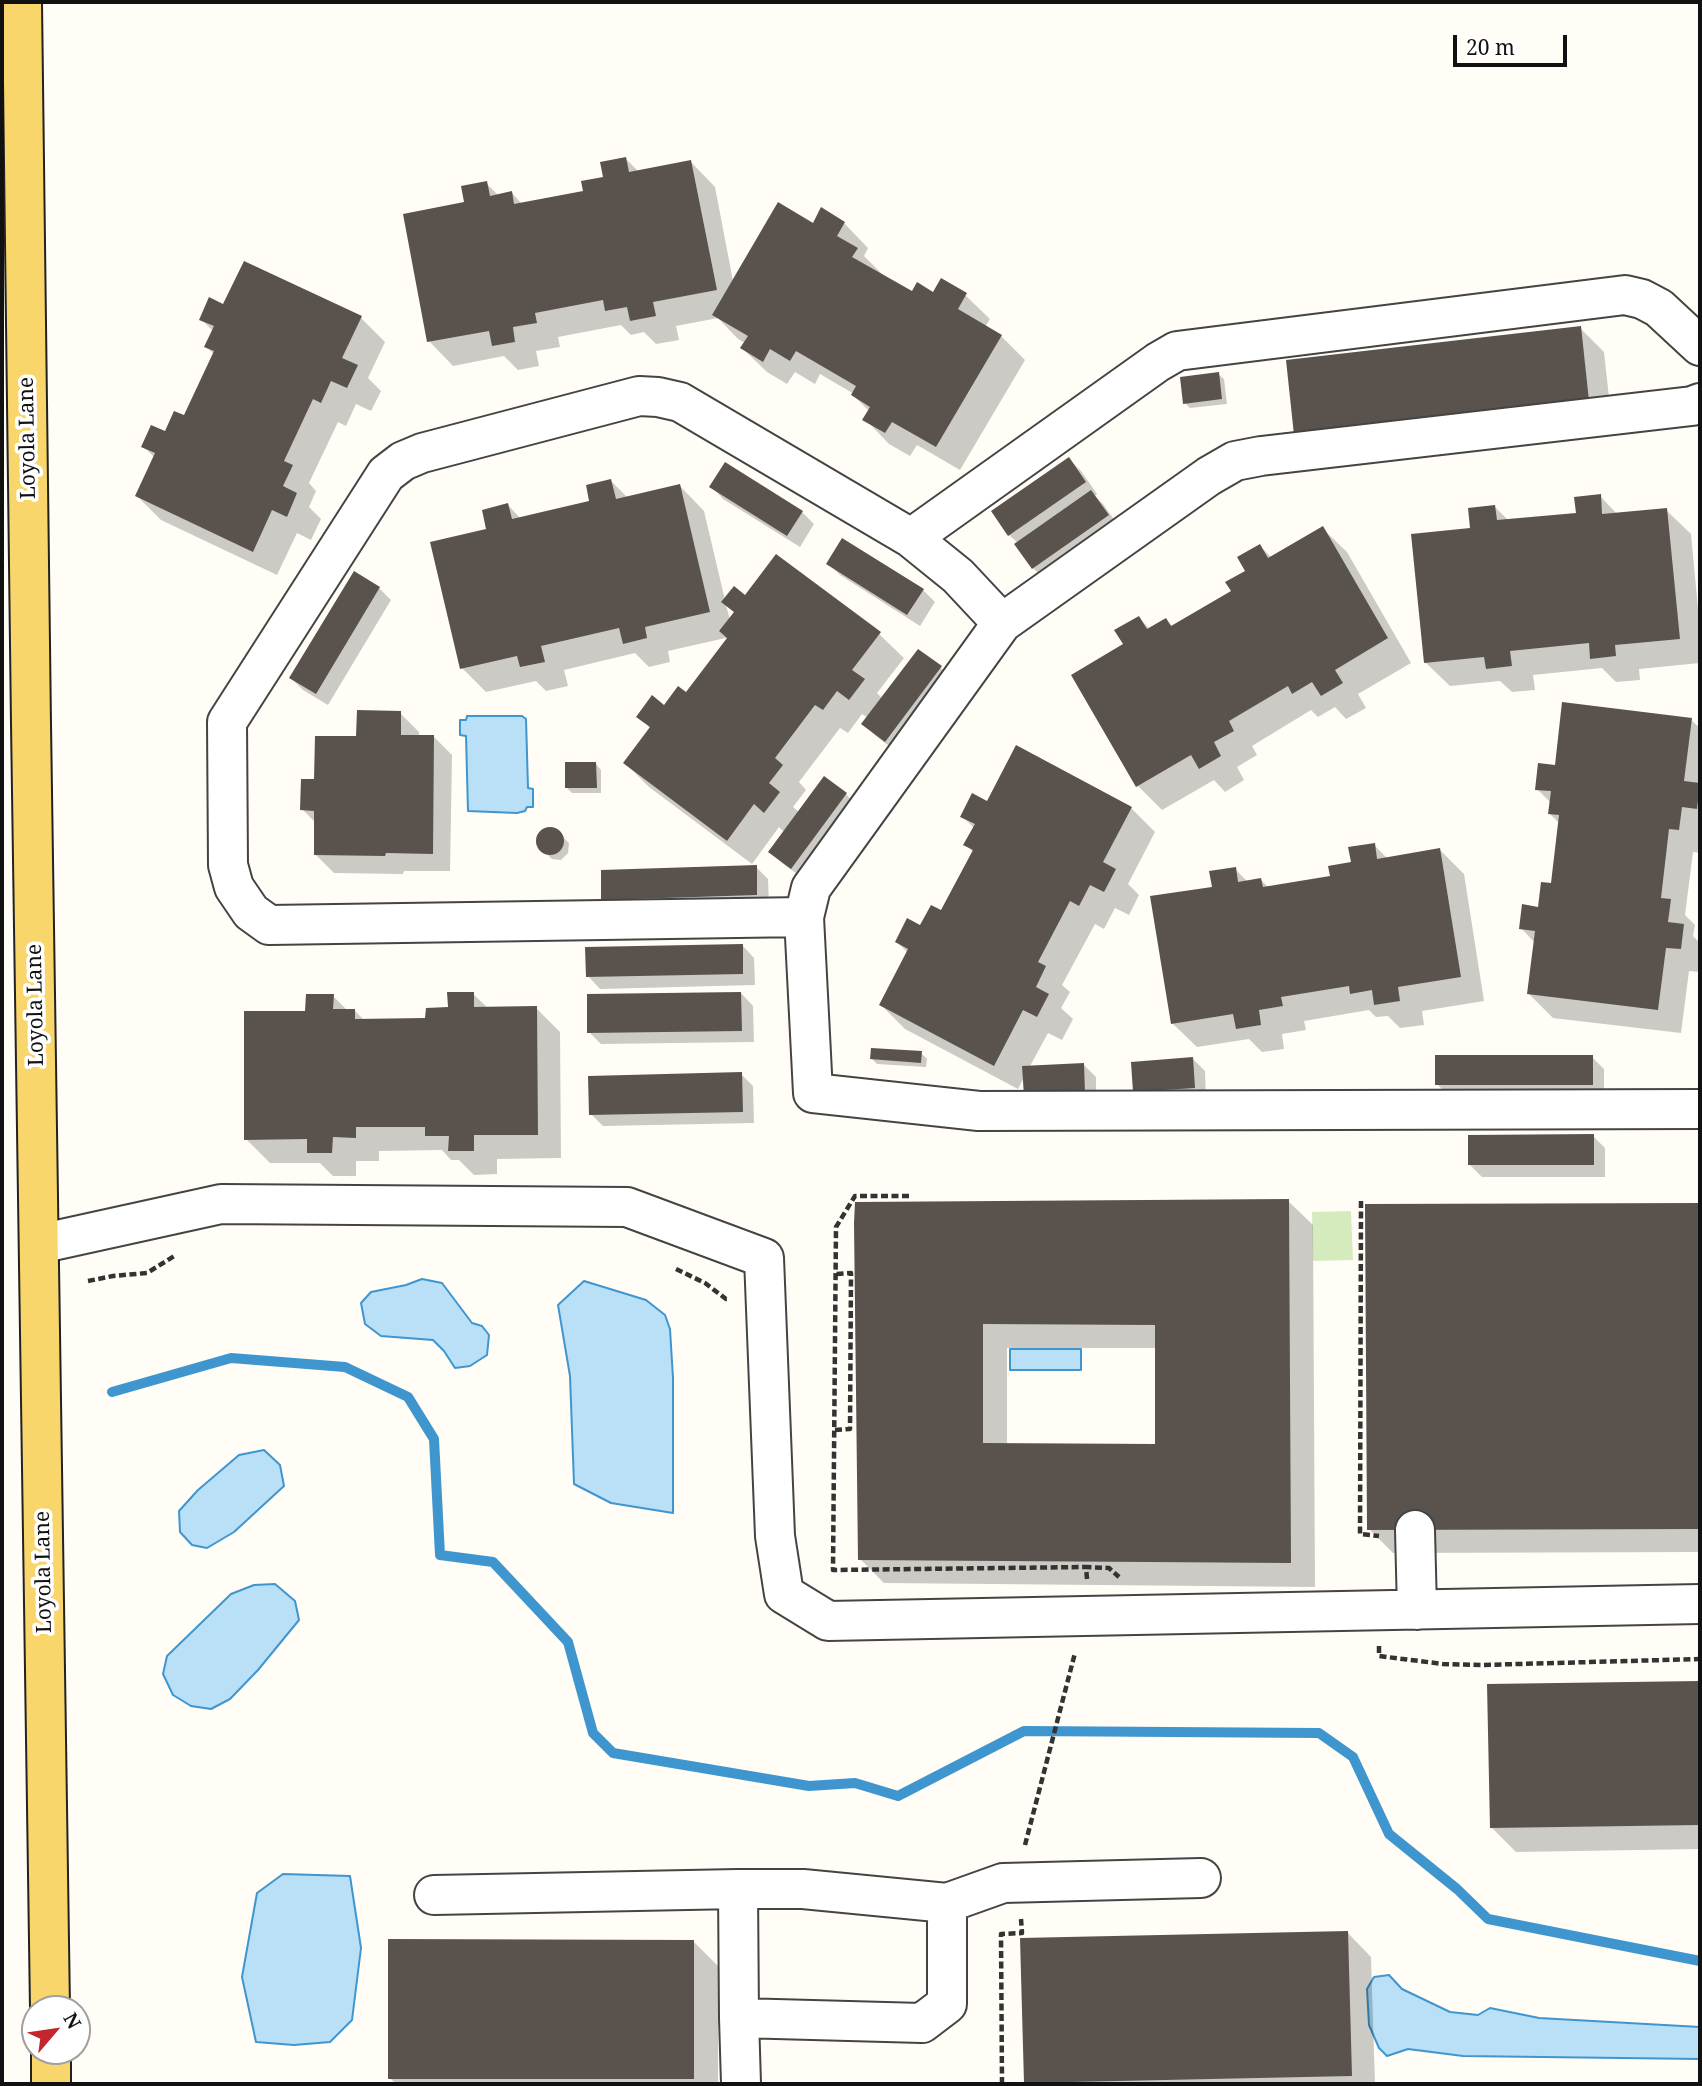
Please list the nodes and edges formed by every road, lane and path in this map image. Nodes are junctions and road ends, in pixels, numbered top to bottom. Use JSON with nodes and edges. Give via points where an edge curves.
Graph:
{"nodes":[{"id":1,"x":23,"y":2,"type":"edge"},
{"id":2,"x":1700,"y":346,"type":"edge"},
{"id":3,"x":1700,"y":403,"type":"edge"},
{"id":4,"x":911,"y":538,"type":"junction"},
{"id":5,"x":1002,"y":623,"type":"junction"},
{"id":6,"x":16,"y":661,"type":"edge"},
{"id":7,"x":16,"y":724,"type":"edge"},
{"id":8,"x":804,"y":917,"type":"junction"},
{"id":9,"x":1700,"y":1108,"type":"edge"},
{"id":10,"x":909,"y":1196,"type":"dead end"},
{"id":11,"x":1362,"y":1201,"type":"dead end"},
{"id":12,"x":39,"y":1244,"type":"junction"},
{"id":13,"x":182,"y":1251,"type":"dead end"},
{"id":14,"x":667,"y":1265,"type":"dead end"},
{"id":15,"x":836,"y":1274,"type":"junction"},
{"id":16,"x":88,"y":1281,"type":"dead end"},
{"id":17,"x":737,"y":1298,"type":"dead end"},
{"id":18,"x":835,"y":1430,"type":"junction"},
{"id":19,"x":1401,"y":1533,"type":"joint"},
{"id":20,"x":1086,"y":1567,"type":"dead end"},
{"id":21,"x":1700,"y":1604,"type":"edge"},
{"id":22,"x":1417,"y":1610,"type":"junction"},
{"id":23,"x":1380,"y":1636,"type":"dead end"},
{"id":24,"x":1076,"y":1648,"type":"dead end"},
{"id":25,"x":1700,"y":1659,"type":"edge"},
{"id":26,"x":1021,"y":1857,"type":"dead end"},
{"id":27,"x":1201,"y":1878,"type":"dead end"},
{"id":28,"x":738,"y":1889,"type":"junction"},
{"id":29,"x":434,"y":1895,"type":"dead end"},
{"id":30,"x":947,"y":1903,"type":"junction"},
{"id":31,"x":1021,"y":1914,"type":"dead end"},
{"id":32,"x":50,"y":1995,"type":"edge"},
{"id":33,"x":739,"y":2018,"type":"junction"},
{"id":34,"x":51,"y":2065,"type":"edge"},
{"id":35,"x":51,"y":2084,"type":"edge"},
{"id":36,"x":741,"y":2084,"type":"edge"},
{"id":37,"x":1002,"y":2084,"type":"edge"}],
"edges":[{"from":1,"to":6,"type":"main road","name":"Loyola Lane"},
{"from":2,"to":4,"type":"lane","via":[[1658,308],[1625,295],[1177,351]]},
{"from":3,"to":5,"type":"lane","via":[[1235,461]]},
{"from":4,"to":5,"type":"lane","via":[[958,576]]},
{"from":4,"to":8,"type":"lane","via":[[680,402],[658,397],[639,396],[422,453],[386,474],[227,722],[231,876],[251,912],[268,925]]},
{"from":5,"to":8,"type":"lane","via":[[811,888]]},
{"from":6,"to":7,"type":"main road","name":"Loyola Lane"},
{"from":7,"to":12,"type":"main road","name":"Loyola Lane"},
{"from":8,"to":9,"type":"lane","via":[[813,1093],[979,1111]]},
{"from":10,"to":15,"type":"path","via":[[855,1196],[836,1227]]},
{"from":11,"to":19,"type":"path","via":[[1360,1534]]},
{"from":12,"to":22,"type":"lane","via":[[221,1204],[627,1207],[764,1258],[775,1536],[784,1594],[828,1621]]},
{"from":12,"to":32,"type":"main road","name":"Loyola Lane"},
{"from":13,"to":16,"type":"path","via":[[147,1273]]},
{"from":14,"to":17,"type":"path","via":[[726,1299]]},
{"from":15,"to":18,"type":"path"},
{"from":15,"to":18,"type":"path","via":[[851,1273],[850,1429]]},
{"from":18,"to":20,"type":"path","via":[[833,1570]]},
{"from":19,"to":22,"type":"lane"},
{"from":21,"to":22,"type":"lane"},
{"from":23,"to":25,"type":"path","via":[[1379,1656],[1443,1664]]},
{"from":24,"to":26,"type":"path"},
{"from":27,"to":30,"type":"lane","via":[[1003,1883]]},
{"from":28,"to":29,"type":"lane"},
{"from":28,"to":30,"type":"lane","via":[[803,1889]]},
{"from":28,"to":33,"type":"lane"},
{"from":30,"to":33,"type":"lane","via":[[947,2004],[922,2023]]},
{"from":31,"to":37,"type":"path","via":[[1022,1933],[1001,1934]]},
{"from":33,"to":36,"type":"lane"},
{"from":34,"to":35,"type":"main road"}]}
